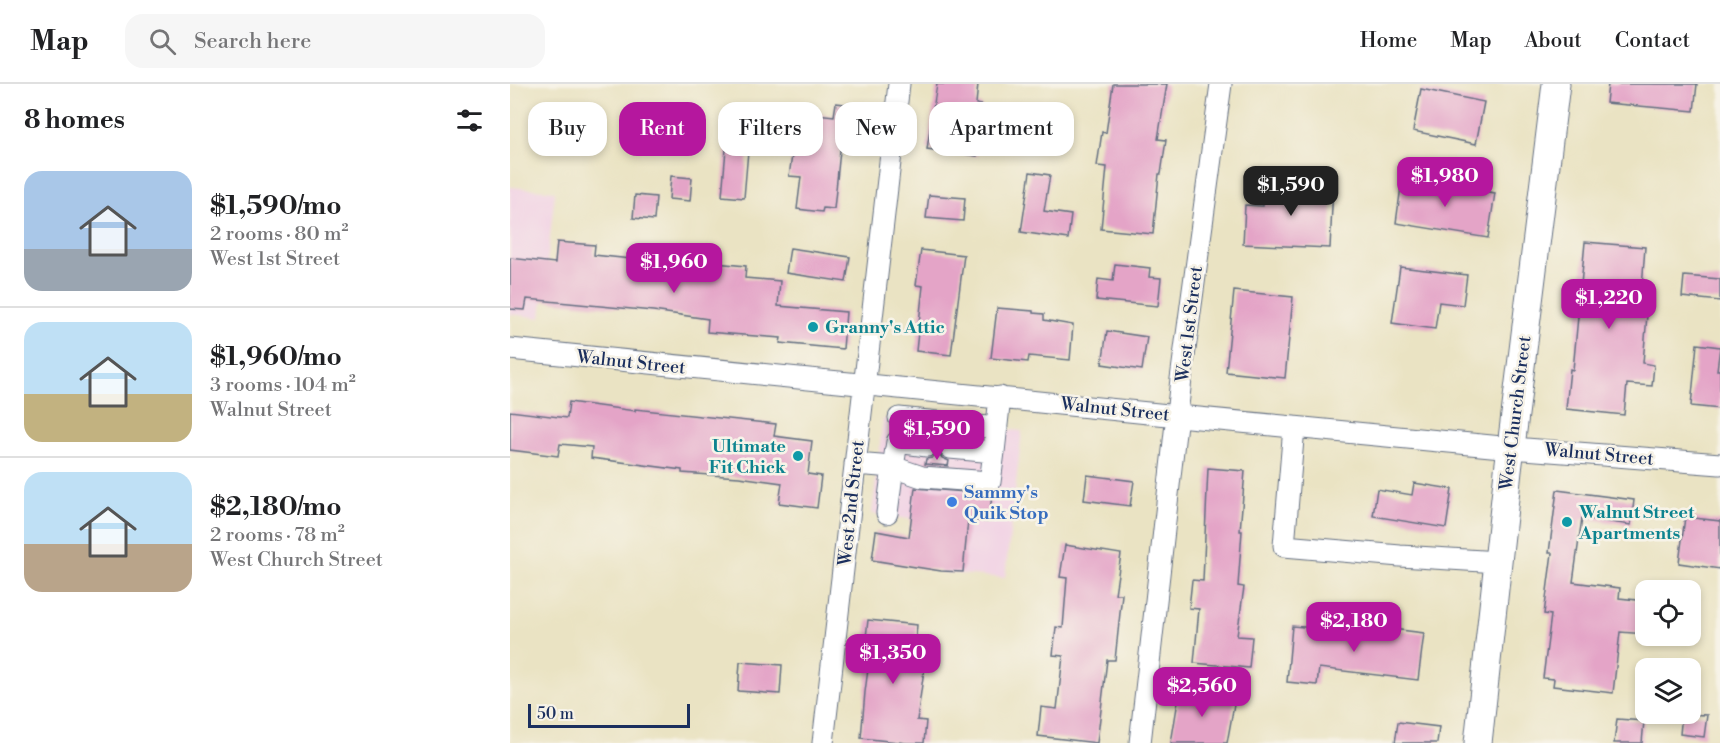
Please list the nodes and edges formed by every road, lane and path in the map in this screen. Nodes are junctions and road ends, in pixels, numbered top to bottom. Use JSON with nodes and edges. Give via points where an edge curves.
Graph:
{"nodes":[{"id":1,"x":899,"y":84,"type":"edge"},
{"id":2,"x":1221,"y":84,"type":"edge"},
{"id":3,"x":1556,"y":84,"type":"edge"},
{"id":4,"x":510,"y":349,"type":"edge"},
{"id":5,"x":864,"y":386,"type":"junction"},
{"id":6,"x":903,"y":389,"type":"junction"},
{"id":7,"x":1000,"y":397,"type":"junction"},
{"id":8,"x":1178,"y":416,"type":"junction"},
{"id":9,"x":899,"y":418,"type":"junction"},
{"id":10,"x":1294,"y":427,"type":"junction"},
{"id":11,"x":997,"y":428,"type":"junction"},
{"id":12,"x":897,"y":442,"type":"junction"},
{"id":13,"x":927,"y":446,"type":"dead end"},
{"id":14,"x":950,"y":448,"type":"dead end"},
{"id":15,"x":1512,"y":448,"type":"junction"},
{"id":16,"x":993,"y":452,"type":"junction"},
{"id":17,"x":855,"y":464,"type":"junction"},
{"id":18,"x":1720,"y":464,"type":"edge"},
{"id":19,"x":893,"y":467,"type":"junction"},
{"id":20,"x":887,"y":513,"type":"dead end"},
{"id":21,"x":1499,"y":562,"type":"junction"},
{"id":22,"x":823,"y":743,"type":"edge"},
{"id":23,"x":1140,"y":743,"type":"edge"},
{"id":24,"x":1478,"y":743,"type":"edge"}],
"edges":[{"from":1,"to":5,"type":"street","name":"West 2nd Street"},
{"from":2,"to":8,"type":"street","name":"West 1st Street"},
{"from":3,"to":15,"type":"main road","name":"West Church Street"},
{"from":4,"to":5,"type":"street","name":"Walnut Street"},
{"from":5,"to":6,"type":"street","name":"Walnut Street"},
{"from":5,"to":17,"type":"street","name":"West 2nd Street"},
{"from":6,"to":7,"type":"street","name":"Walnut Street"},
{"from":6,"to":9,"type":"street"},
{"from":7,"to":8,"type":"street","name":"Walnut Street"},
{"from":7,"to":11,"type":"street"},
{"from":8,"to":10,"type":"street","name":"Walnut Street"},
{"from":8,"to":23,"type":"street","name":"West 1st Street"},
{"from":9,"to":11,"type":"street"},
{"from":9,"to":12,"type":"street"},
{"from":10,"to":15,"type":"street","name":"Walnut Street"},
{"from":10,"to":21,"type":"street","via":[[1284,546]]},
{"from":11,"to":16,"type":"street"},
{"from":12,"to":13,"type":"street"},
{"from":12,"to":19,"type":"street"},
{"from":14,"to":16,"type":"street"},
{"from":15,"to":18,"type":"street","name":"Walnut Street"},
{"from":15,"to":21,"type":"main road","name":"West Church Street"},
{"from":16,"to":19,"type":"street","via":[[990,482],[922,477]]},
{"from":17,"to":19,"type":"street"},
{"from":17,"to":22,"type":"street","name":"West 2nd Street"},
{"from":19,"to":20,"type":"street"},
{"from":21,"to":24,"type":"main road","name":"West Church Street"}]}
